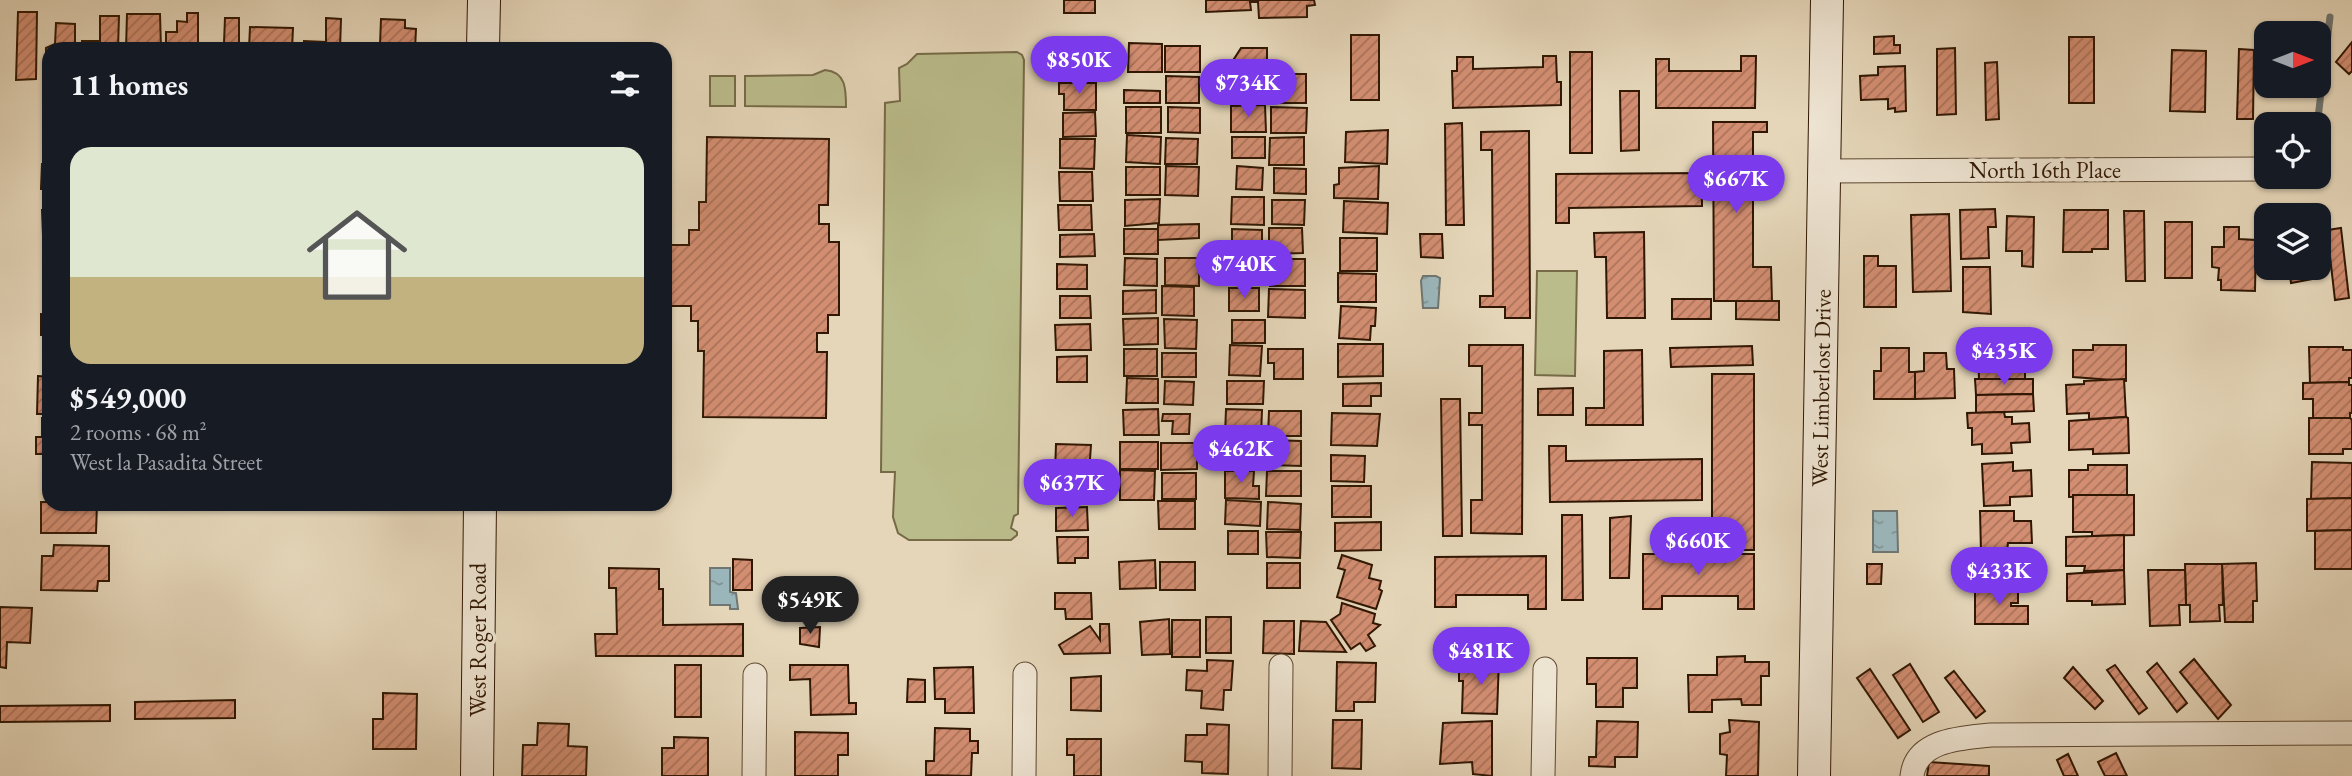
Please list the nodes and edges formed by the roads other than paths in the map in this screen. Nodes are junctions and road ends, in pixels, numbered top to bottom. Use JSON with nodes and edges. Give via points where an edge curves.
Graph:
{"nodes":[{"id":1,"x":484,"y":0,"type":"edge"},
{"id":2,"x":1827,"y":0,"type":"edge"},
{"id":3,"x":483,"y":42,"type":"edge"},
{"id":4,"x":2254,"y":169,"type":"edge"},
{"id":5,"x":1824,"y":171,"type":"junction"},
{"id":6,"x":480,"y":511,"type":"edge"},
{"id":7,"x":1281,"y":666,"type":"dead end"},
{"id":8,"x":1545,"y":668,"type":"dead end"},
{"id":9,"x":1025,"y":674,"type":"dead end"},
{"id":10,"x":755,"y":675,"type":"dead end"},
{"id":11,"x":2352,"y":733,"type":"edge"},
{"id":12,"x":477,"y":776,"type":"edge"},
{"id":13,"x":754,"y":776,"type":"edge"},
{"id":14,"x":1024,"y":776,"type":"edge"},
{"id":15,"x":1280,"y":776,"type":"edge"},
{"id":16,"x":1543,"y":776,"type":"edge"},
{"id":17,"x":1814,"y":776,"type":"edge"},
{"id":18,"x":1912,"y":776,"type":"edge"}],
"edges":[{"from":1,"to":3,"type":"street"},
{"from":2,"to":5,"type":"street","name":"West Limberlost Drive"},
{"from":4,"to":5,"type":"street","name":"North 16th Place"},
{"from":5,"to":17,"type":"street","name":"West Limberlost Drive"},
{"from":6,"to":12,"type":"street","name":"West Roger Road"},
{"from":7,"to":15,"type":"street"},
{"from":8,"to":16,"type":"street"},
{"from":9,"to":14,"type":"street"},
{"from":10,"to":13,"type":"street"},
{"from":11,"to":18,"type":"street","via":[[1950,739],[1923,753]]}]}
